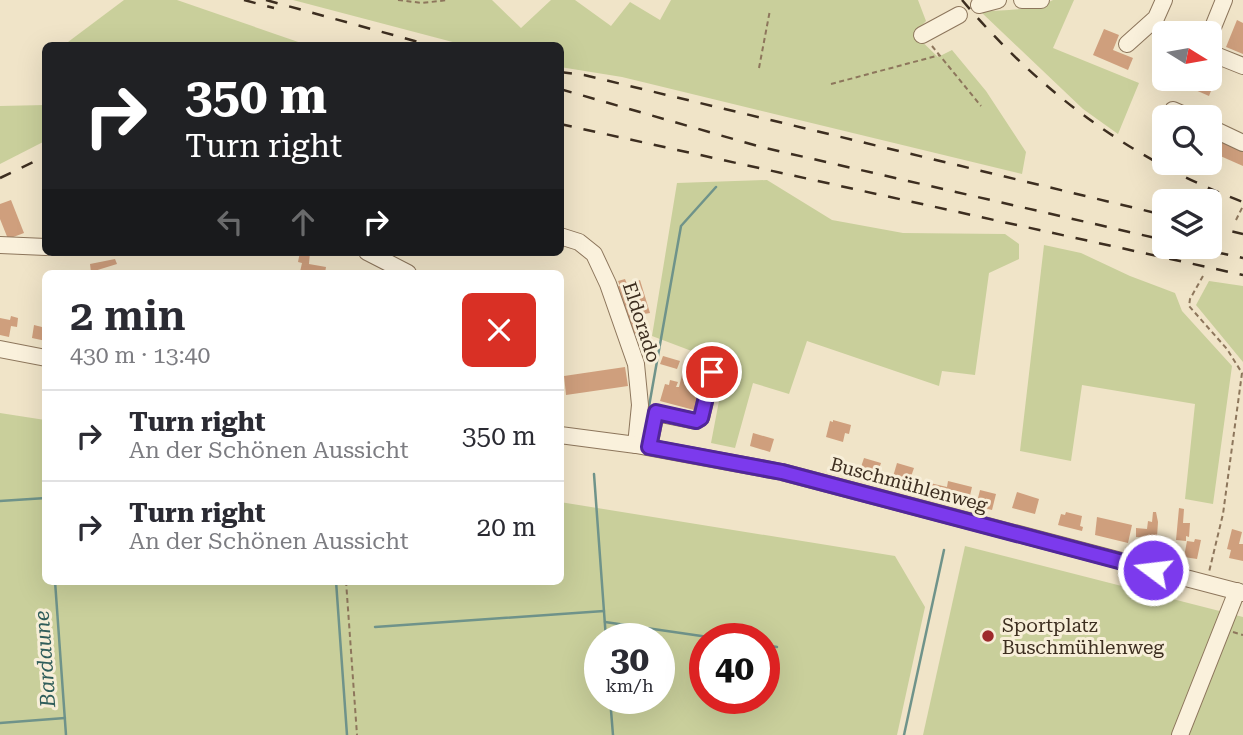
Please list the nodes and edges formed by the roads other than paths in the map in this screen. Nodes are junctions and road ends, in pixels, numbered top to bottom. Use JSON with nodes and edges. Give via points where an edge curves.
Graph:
{"nodes":[{"id":1,"x":998,"y":0,"type":"edge"},
{"id":2,"x":1022,"y":0,"type":"edge"},
{"id":3,"x":1041,"y":0,"type":"edge"},
{"id":4,"x":1164,"y":0,"type":"edge"},
{"id":5,"x":1224,"y":0,"type":"edge"},
{"id":6,"x":979,"y":5,"type":"dead end"},
{"id":7,"x":959,"y":15,"type":"dead end"},
{"id":8,"x":1215,"y":21,"type":"edge"},
{"id":9,"x":922,"y":35,"type":"road end"},
{"id":10,"x":1127,"y":44,"type":"dead end"},
{"id":11,"x":1222,"y":58,"type":"edge"},
{"id":12,"x":1243,"y":66,"type":"edge"},
{"id":13,"x":1222,"y":133,"type":"edge"},
{"id":14,"x":1243,"y":143,"type":"edge"},
{"id":15,"x":564,"y":237,"type":"edge"},
{"id":16,"x":0,"y":245,"type":"edge"},
{"id":17,"x":42,"y":247,"type":"edge"},
{"id":18,"x":375,"y":256,"type":"edge"},
{"id":19,"x":402,"y":270,"type":"edge"},
{"id":20,"x":0,"y":349,"type":"edge"},
{"id":21,"x":42,"y":357,"type":"edge"},
{"id":22,"x":712,"y":372,"type":"dead end"},
{"id":23,"x":564,"y":436,"type":"edge"},
{"id":24,"x":642,"y":446,"type":"junction"},
{"id":25,"x":1240,"y":592,"type":"edge"},
{"id":26,"x":1180,"y":735,"type":"edge"}],
"edges":[{"from":1,"to":6,"type":"street"},
{"from":2,"to":3,"type":"street"},
{"from":4,"to":10,"type":"street","via":[[1156,18]]},
{"from":5,"to":8,"type":"street"},
{"from":7,"to":9,"type":"street"},
{"from":11,"to":12,"type":"street"},
{"from":13,"to":14,"type":"street"},
{"from":15,"to":24,"type":"street","name":"Eldorado","via":[[594,254],[612,297],[636,364]]},
{"from":16,"to":17,"type":"street"},
{"from":18,"to":19,"type":"street"},
{"from":20,"to":21,"type":"street"},
{"from":22,"to":24,"type":"street","via":[[701,418],[696,421],[656,412]]},
{"from":23,"to":24,"type":"street","name":"Buschmühlenweg"},
{"from":24,"to":25,"type":"street","name":"Buschmühlenweg","via":[[782,472]]},
{"from":25,"to":26,"type":"street"}]}
